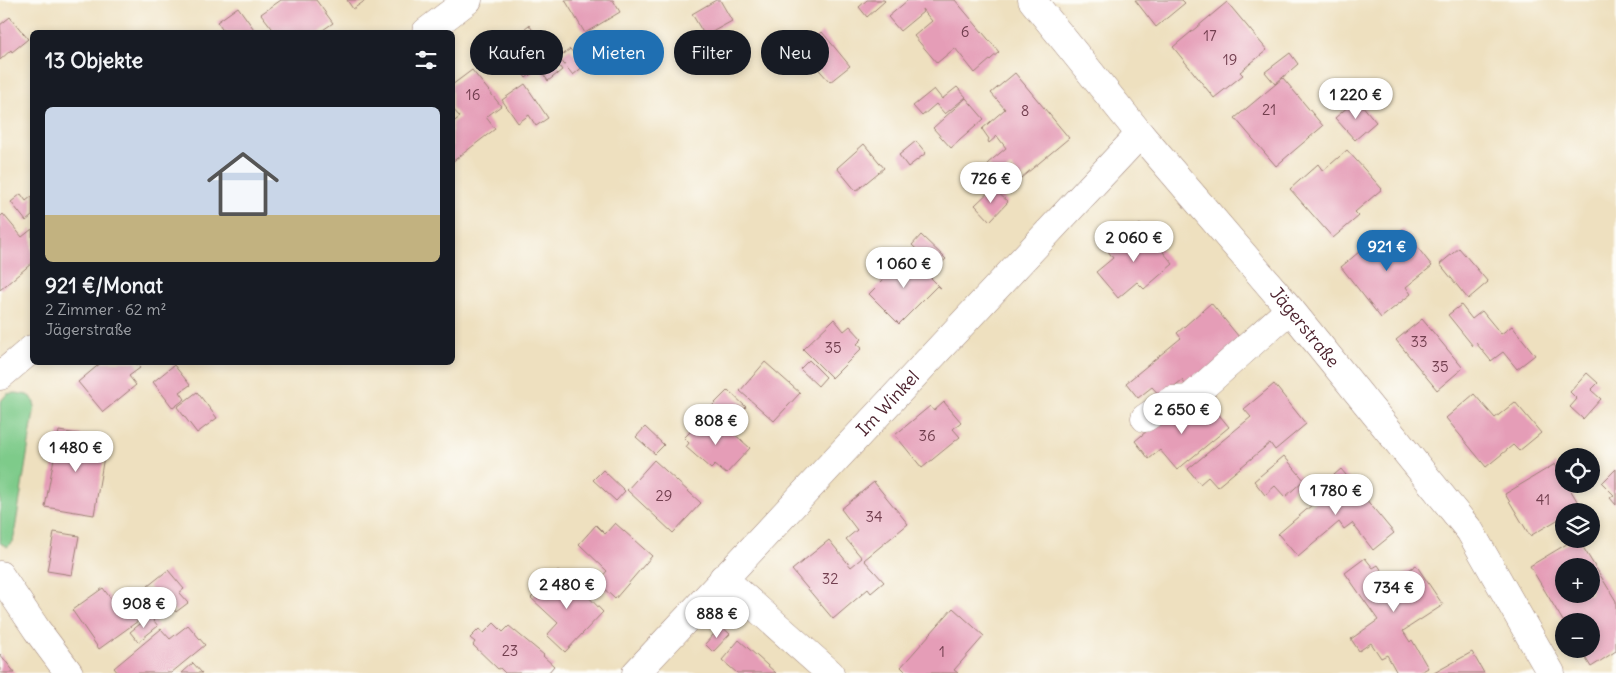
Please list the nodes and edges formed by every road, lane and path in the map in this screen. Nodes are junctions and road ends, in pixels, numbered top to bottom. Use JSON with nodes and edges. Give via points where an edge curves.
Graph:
{"nodes":[{"id":1,"x":468,"y":0,"type":"edge"},
{"id":2,"x":1032,"y":0,"type":"edge"},
{"id":3,"x":429,"y":30,"type":"edge"},
{"id":4,"x":1140,"y":134,"type":"junction"},
{"id":5,"x":1290,"y":308,"type":"junction"},
{"id":6,"x":30,"y":351,"type":"edge"},
{"id":7,"x":0,"y":376,"type":"edge"},
{"id":8,"x":1145,"y":418,"type":"dead end"},
{"id":9,"x":0,"y":575,"type":"edge"},
{"id":10,"x":724,"y":578,"type":"junction"},
{"id":11,"x":69,"y":673,"type":"edge"},
{"id":12,"x":636,"y":673,"type":"edge"},
{"id":13,"x":830,"y":673,"type":"edge"},
{"id":14,"x":1551,"y":673,"type":"edge"}],
"edges":[{"from":1,"to":3,"type":"street"},
{"from":2,"to":4,"type":"street","name":"Jägerstraße"},
{"from":4,"to":5,"type":"street","name":"Jägerstraße"},
{"from":4,"to":10,"type":"street","name":"Im Winkel"},
{"from":5,"to":8,"type":"street","via":[[1189,399],[1172,400]]},
{"from":5,"to":14,"type":"street","name":"Jägerstraße","via":[[1470,531]]},
{"from":6,"to":7,"type":"street"},
{"from":9,"to":11,"type":"street"},
{"from":10,"to":12,"type":"street","name":"Im Winkel"},
{"from":10,"to":13,"type":"street"}]}
